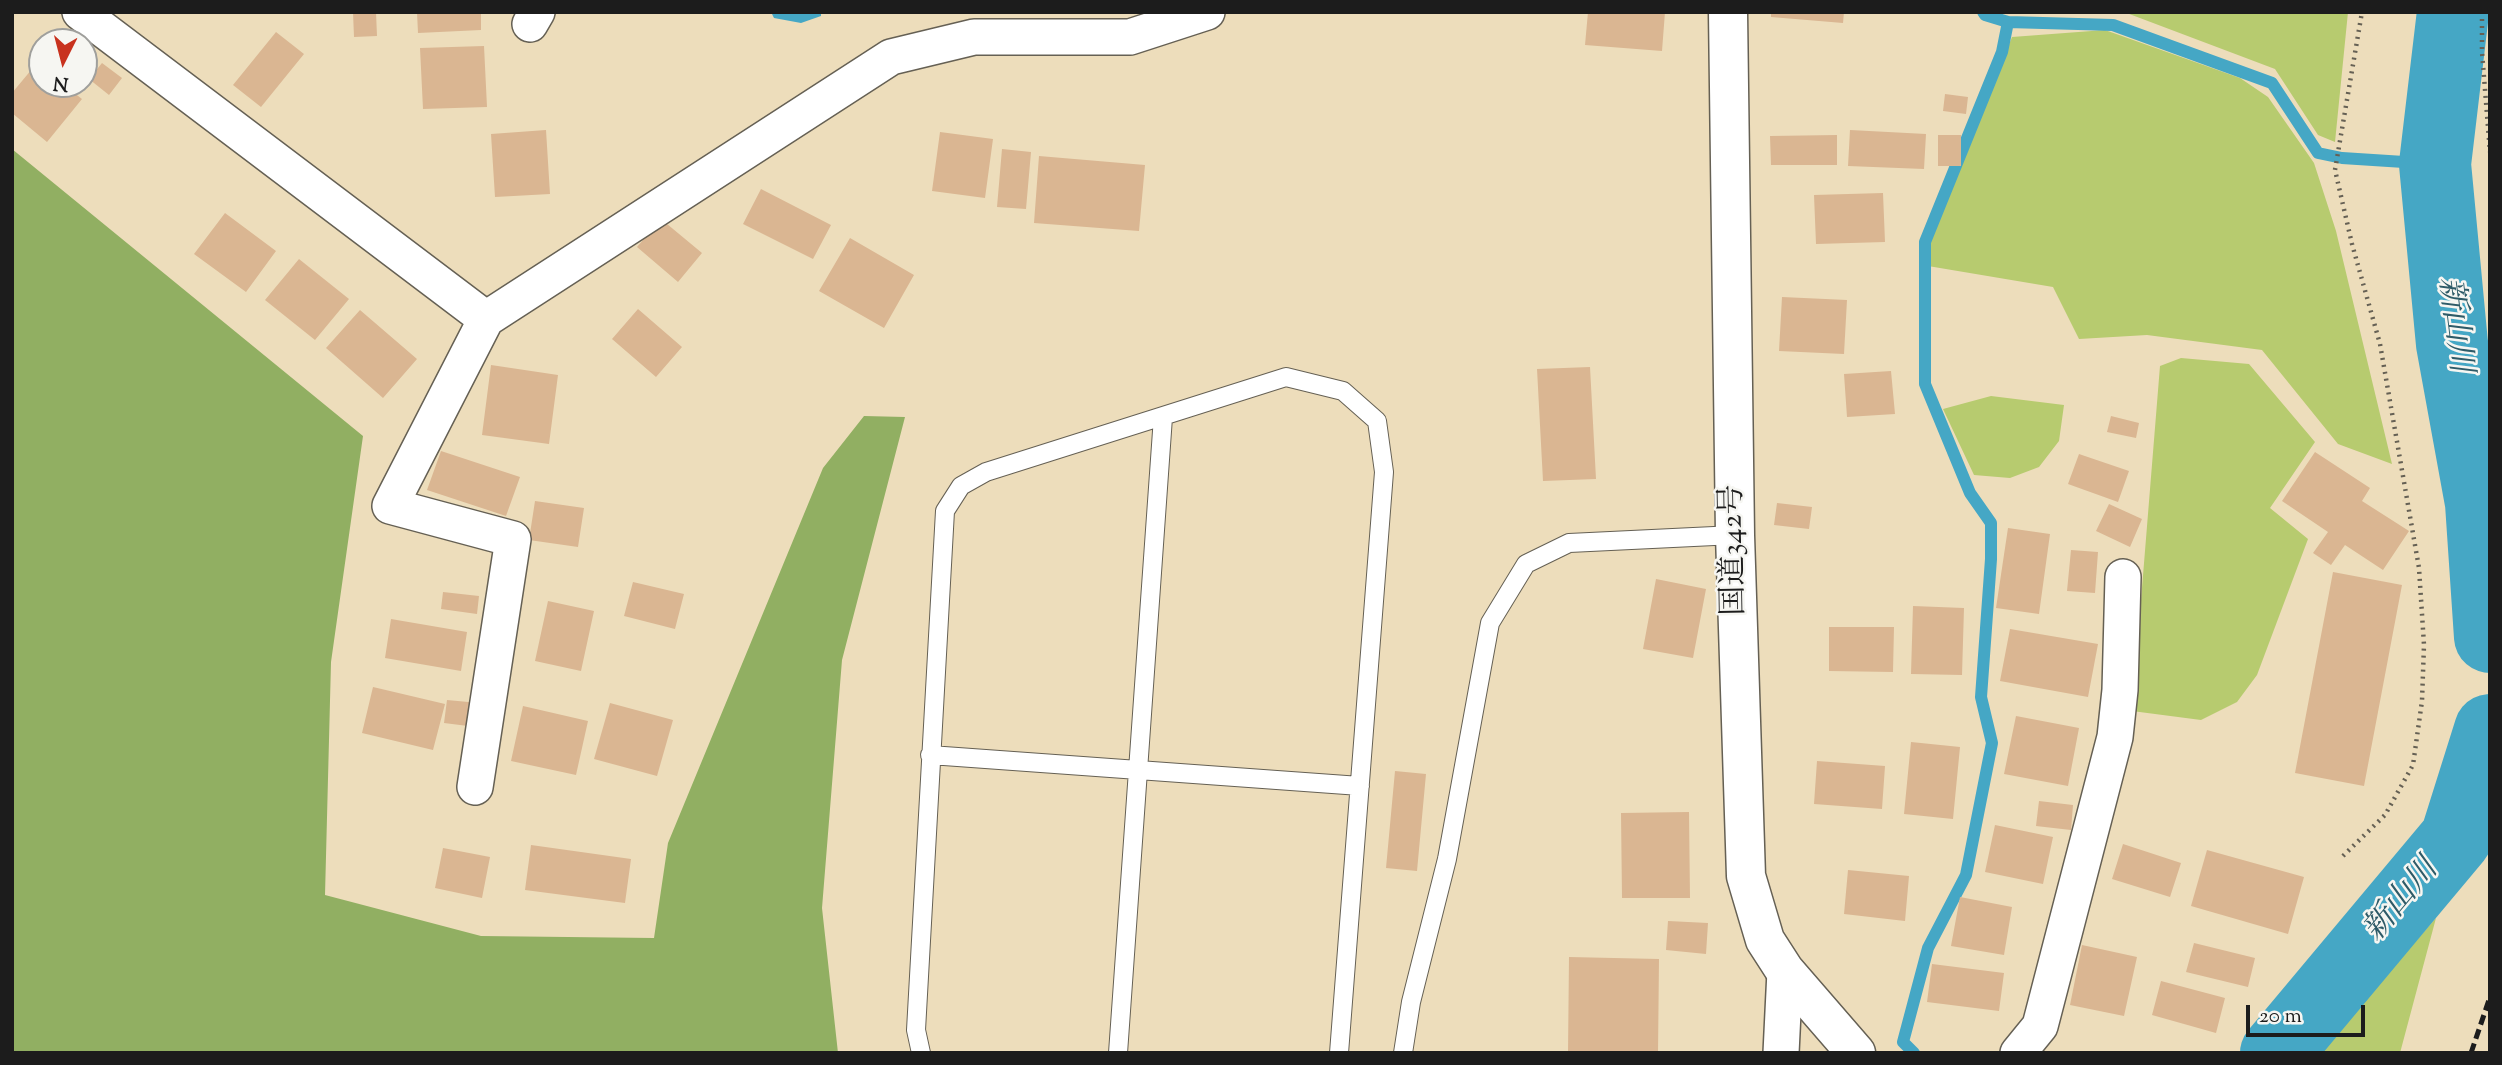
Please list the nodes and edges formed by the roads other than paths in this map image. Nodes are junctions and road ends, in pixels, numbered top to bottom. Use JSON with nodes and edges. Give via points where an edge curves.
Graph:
{"nodes":[{"id":1,"x":80,"y":12,"type":"edge"},
{"id":2,"x":1207,"y":12,"type":"edge"},
{"id":3,"x":1728,"y":12,"type":"edge"},
{"id":4,"x":486,"y":319,"type":"junction"},
{"id":5,"x":1163,"y":416,"type":"junction"},
{"id":6,"x":1735,"y":535,"type":"junction"},
{"id":7,"x":2123,"y":577,"type":"dead end"},
{"id":8,"x":930,"y":755,"type":"junction"},
{"id":9,"x":1139,"y":771,"type":"junction"},
{"id":10,"x":1360,"y":786,"type":"junction"},
{"id":11,"x":475,"y":787,"type":"dead end"},
{"id":12,"x":1785,"y":971,"type":"junction"},
{"id":13,"x":921,"y":1053,"type":"edge"},
{"id":14,"x":1118,"y":1053,"type":"edge"},
{"id":15,"x":1339,"y":1053,"type":"edge"},
{"id":16,"x":1404,"y":1053,"type":"edge"},
{"id":17,"x":1781,"y":1053,"type":"edge"},
{"id":18,"x":1856,"y":1053,"type":"edge"},
{"id":19,"x":2018,"y":1053,"type":"edge"}],
"edges":[{"from":1,"to":4,"type":"street"},
{"from":2,"to":4,"type":"street","via":[[1130,37],[974,37],[891,57]]},
{"from":3,"to":6,"type":"highway","name":"国道342号"},
{"from":4,"to":11,"type":"street","via":[[390,506],[513,539]]},
{"from":5,"to":8,"type":"lane","via":[[986,472],[961,486],[945,511]]},
{"from":5,"to":9,"type":"lane"},
{"from":5,"to":10,"type":"lane","via":[[1286,377],[1343,391],[1377,421],[1384,472]]},
{"from":6,"to":12,"type":"highway","name":"国道342号","via":[[1746,876],[1765,940]]},
{"from":6,"to":16,"type":"lane","via":[[1569,543],[1526,564],[1490,623],[1447,859],[1411,1002]]},
{"from":7,"to":19,"type":"street","via":[[2115,737],[2040,1026]]},
{"from":8,"to":9,"type":"lane"},
{"from":8,"to":13,"type":"lane","via":[[916,1030]]},
{"from":9,"to":10,"type":"lane"},
{"from":9,"to":14,"type":"lane"},
{"from":10,"to":15,"type":"lane"},
{"from":12,"to":17,"type":"street"},
{"from":12,"to":18,"type":"highway","name":"国道342号"}]}
